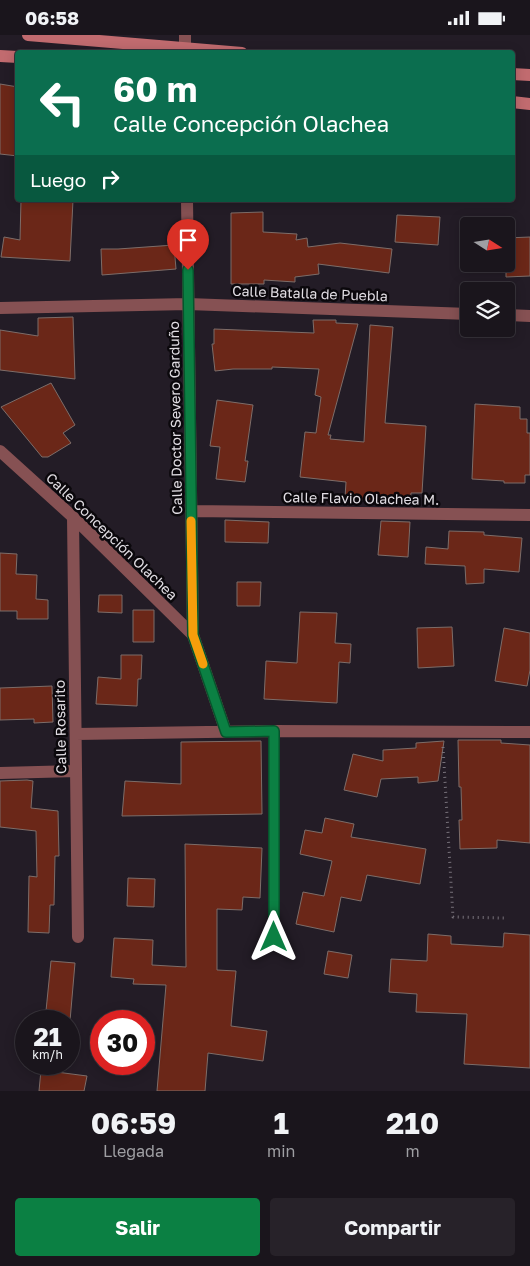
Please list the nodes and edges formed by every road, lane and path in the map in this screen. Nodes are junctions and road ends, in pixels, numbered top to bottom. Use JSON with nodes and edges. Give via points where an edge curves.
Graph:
{"nodes":[{"id":1,"x":28,"y":35,"type":"edge"},
{"id":2,"x":185,"y":45,"type":"edge"},
{"id":3,"x":221,"y":50,"type":"edge"},
{"id":4,"x":0,"y":56,"type":"edge"},
{"id":5,"x":15,"y":57,"type":"edge"},
{"id":6,"x":515,"y":74,"type":"edge"},
{"id":7,"x":530,"y":75,"type":"edge"},
{"id":8,"x":515,"y":102,"type":"edge"},
{"id":9,"x":530,"y":104,"type":"edge"},
{"id":10,"x":187,"y":202,"type":"edge"},
{"id":11,"x":188,"y":304,"type":"junction"},
{"id":12,"x":0,"y":308,"type":"edge"},
{"id":13,"x":460,"y":313,"type":"edge"},
{"id":14,"x":515,"y":315,"type":"edge"},
{"id":15,"x":530,"y":315,"type":"edge"},
{"id":16,"x":0,"y":451,"type":"edge"},
{"id":17,"x":191,"y":511,"type":"junction"},
{"id":18,"x":530,"y":515,"type":"edge"},
{"id":19,"x":73,"y":517,"type":"junction"},
{"id":20,"x":193,"y":635,"type":"junction"},
{"id":21,"x":274,"y":731,"type":"junction"},
{"id":22,"x":226,"y":732,"type":"junction"},
{"id":23,"x":442,"y":732,"type":"junction"},
{"id":24,"x":530,"y":732,"type":"edge"},
{"id":25,"x":76,"y":734,"type":"junction"},
{"id":26,"x":76,"y":771,"type":"junction"},
{"id":27,"x":0,"y":773,"type":"edge"},
{"id":28,"x":504,"y":918,"type":"dead end"},
{"id":29,"x":78,"y":937,"type":"dead end"},
{"id":30,"x":274,"y":937,"type":"dead end"}],
"edges":[{"from":1,"to":2,"type":"main road"},
{"from":2,"to":3,"type":"main road"},
{"from":4,"to":5,"type":"main road"},
{"from":6,"to":7,"type":"main road"},
{"from":8,"to":9,"type":"main road"},
{"from":10,"to":11,"type":"street","name":"Calle Doctor Severo Garduño"},
{"from":11,"to":12,"type":"street","name":"Calle Batalla de Puebla"},
{"from":11,"to":13,"type":"street","name":"Calle Batalla de Puebla"},
{"from":11,"to":17,"type":"street","name":"Calle Doctor Severo Garduño"},
{"from":14,"to":15,"type":"street"},
{"from":16,"to":19,"type":"street","name":"Calle Concepción Olachea"},
{"from":17,"to":18,"type":"street","name":"Calle Flavio Olachea M."},
{"from":17,"to":20,"type":"street","name":"Calle Doctor Severo Garduño"},
{"from":19,"to":20,"type":"street","name":"Calle Concepción Olachea"},
{"from":19,"to":25,"type":"street","name":"Calle Rosarito"},
{"from":20,"to":22,"type":"street","name":"Calle Concepción Olachea"},
{"from":21,"to":22,"type":"street"},
{"from":21,"to":23,"type":"street"},
{"from":21,"to":30,"type":"street"},
{"from":22,"to":25,"type":"street"},
{"from":23,"to":24,"type":"street"},
{"from":23,"to":28,"type":"path","via":[[453,917]]},
{"from":25,"to":26,"type":"street","name":"Calle Rosarito"},
{"from":26,"to":27,"type":"street"},
{"from":26,"to":29,"type":"street","name":"Calle Rosarito"}]}
